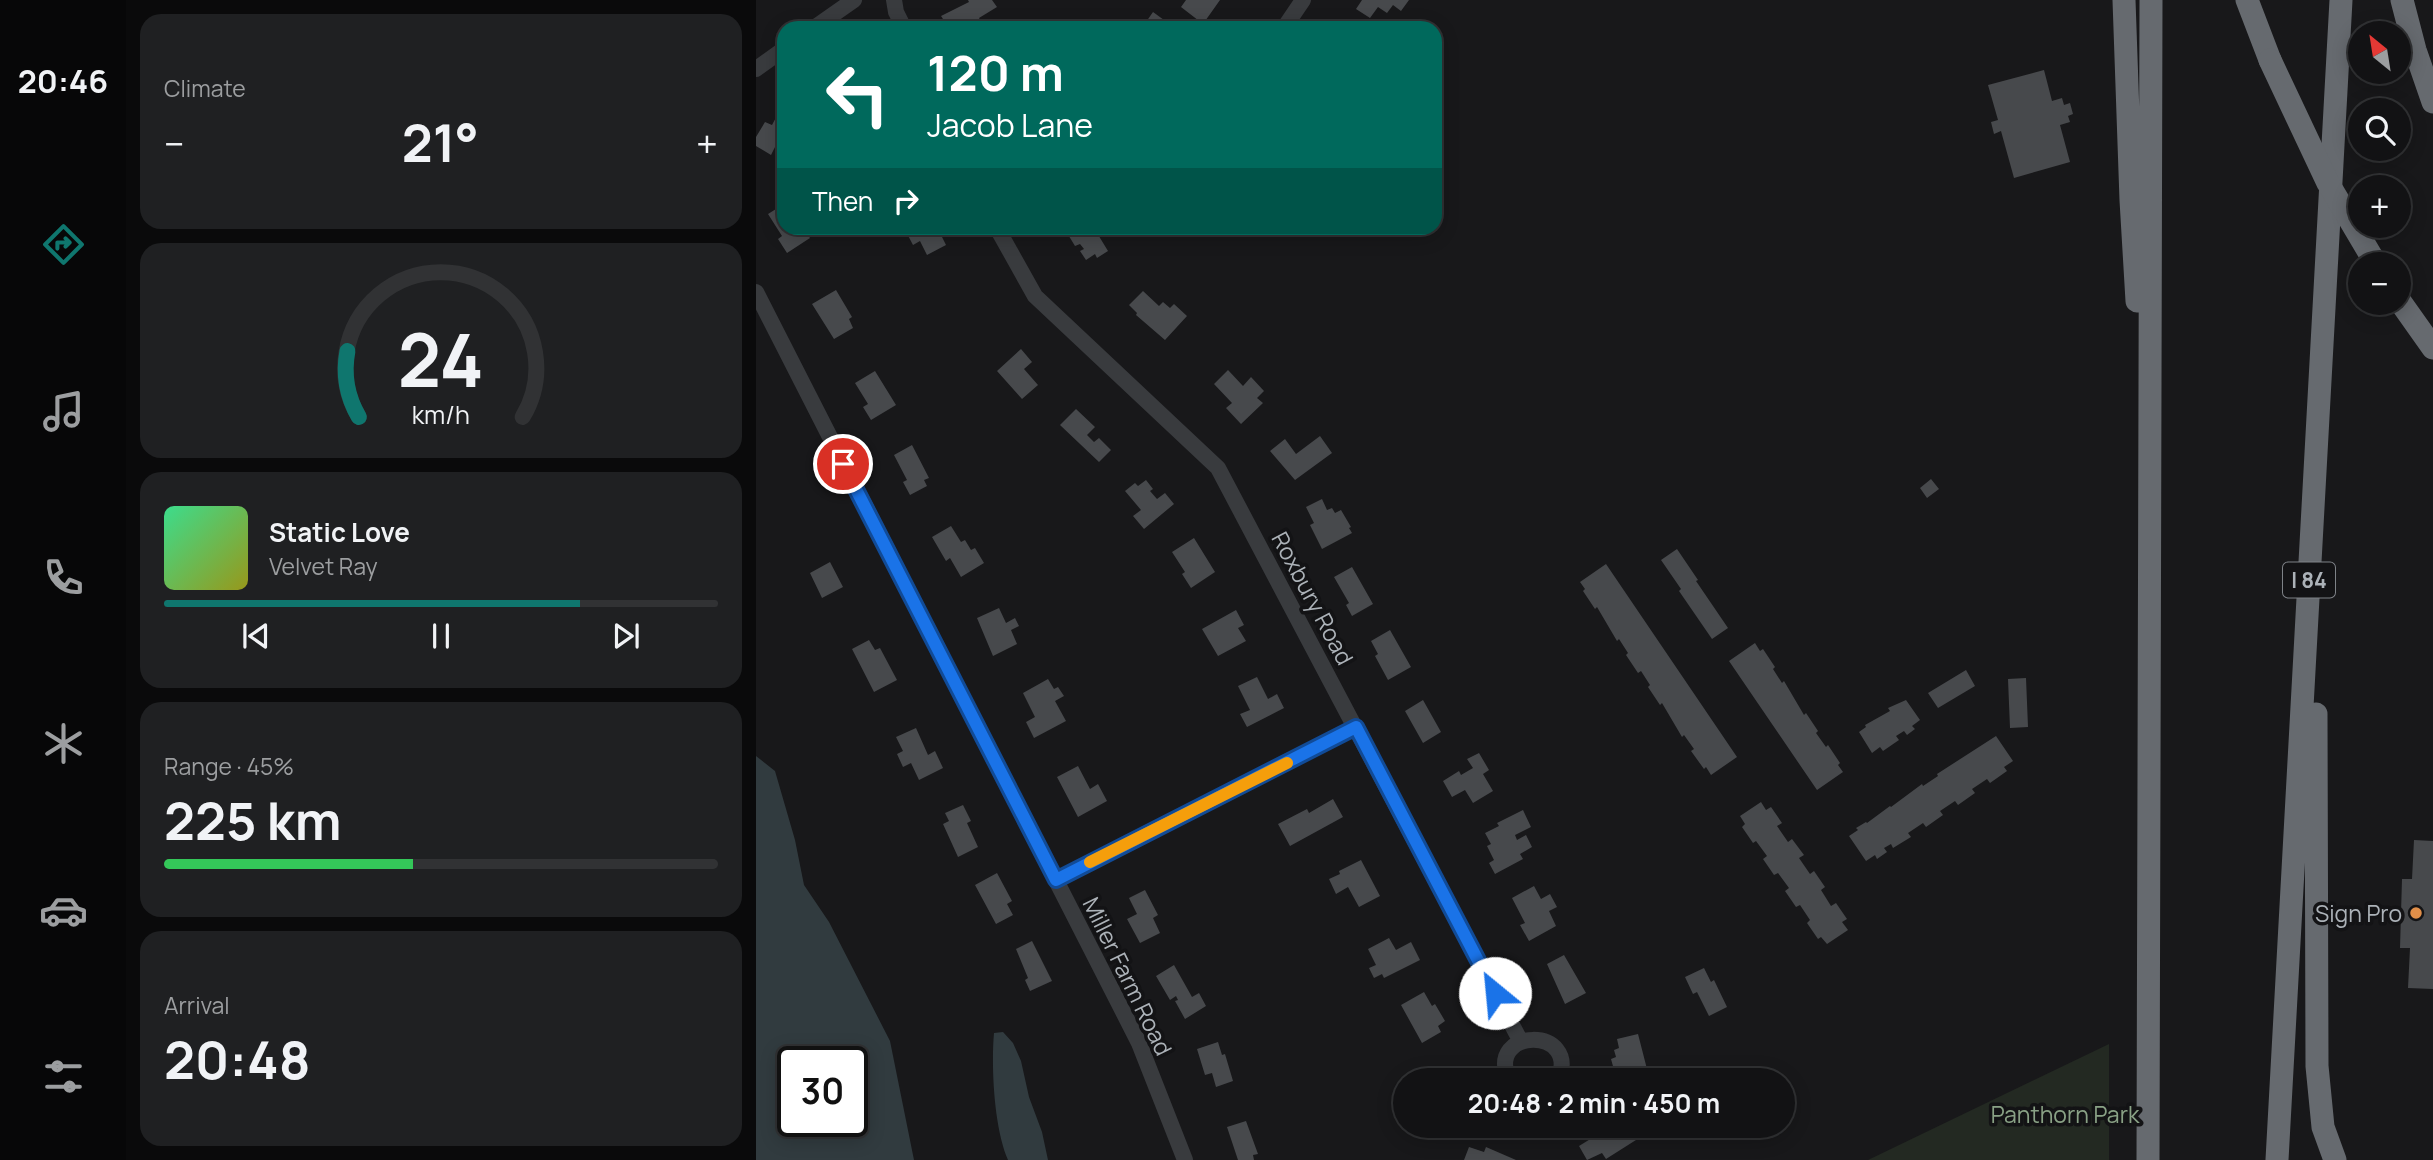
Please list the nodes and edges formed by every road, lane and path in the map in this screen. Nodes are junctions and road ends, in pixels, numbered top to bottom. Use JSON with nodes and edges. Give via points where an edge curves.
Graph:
{"nodes":[{"id":1,"x":854,"y":0,"type":"edge"},
{"id":2,"x":894,"y":0,"type":"edge"},
{"id":3,"x":1303,"y":0,"type":"edge"},
{"id":4,"x":2124,"y":0,"type":"edge"},
{"id":5,"x":2151,"y":0,"type":"edge"},
{"id":6,"x":2247,"y":0,"type":"edge"},
{"id":7,"x":2341,"y":0,"type":"edge"},
{"id":8,"x":2402,"y":0,"type":"edge"},
{"id":9,"x":824,"y":21,"type":"edge"},
{"id":10,"x":900,"y":21,"type":"edge"},
{"id":11,"x":1288,"y":21,"type":"edge"},
{"id":12,"x":777,"y":54,"type":"edge"},
{"id":13,"x":756,"y":69,"type":"edge"},
{"id":14,"x":2433,"y":102,"type":"edge"},
{"id":15,"x":1001,"y":235,"type":"edge"},
{"id":16,"x":2369,"y":252,"type":"edge"},
{"id":17,"x":756,"y":292,"type":"edge"},
{"id":18,"x":2410,"y":315,"type":"edge"},
{"id":19,"x":2433,"y":348,"type":"edge"},
{"id":20,"x":2317,"y":435,"type":"junction"},
{"id":21,"x":2150,"y":462,"type":"junction"},
{"id":22,"x":1356,"y":727,"type":"junction"},
{"id":23,"x":1056,"y":880,"type":"junction"},
{"id":24,"x":1521,"y":1042,"type":"junction"},
{"id":25,"x":1506,"y":1068,"type":"edge"},
{"id":26,"x":1560,"y":1068,"type":"edge"},
{"id":27,"x":1185,"y":1160,"type":"edge"},
{"id":28,"x":2148,"y":1160,"type":"edge"},
{"id":29,"x":2277,"y":1160,"type":"edge"},
{"id":30,"x":2335,"y":1160,"type":"edge"}],
"edges":[{"from":1,"to":9,"type":"street"},
{"from":2,"to":10,"type":"street"},
{"from":3,"to":11,"type":"street"},
{"from":4,"to":21,"type":"highway","via":[[2134,269]]},
{"from":5,"to":21,"type":"highway"},
{"from":6,"to":16,"type":"highway","bridge":true,"via":[[2328,183]]},
{"from":7,"to":20,"type":"highway","number":"I 84"},
{"from":8,"to":14,"type":"highway"},
{"from":12,"to":13,"type":"street"},
{"from":15,"to":22,"type":"street","name":"Roxbury Road","via":[[1035,296],[1218,468]]},
{"from":17,"to":23,"type":"street","name":"Miller Farm Road"},
{"from":18,"to":19,"type":"highway"},
{"from":20,"to":29,"type":"highway","number":"I 84"},
{"from":20,"to":30,"type":"highway","via":[[2317,1066],[2323,1126]]},
{"from":21,"to":28,"type":"highway"},
{"from":22,"to":23,"type":"street"},
{"from":22,"to":24,"type":"street","name":"Roxbury Road"},
{"from":23,"to":27,"type":"street","name":"Miller Farm Road","via":[[1139,1043]]},
{"from":24,"to":25,"type":"street","via":[[1507,1056]]},
{"from":24,"to":26,"type":"street","via":[[1541,1039],[1554,1047]]}]}
